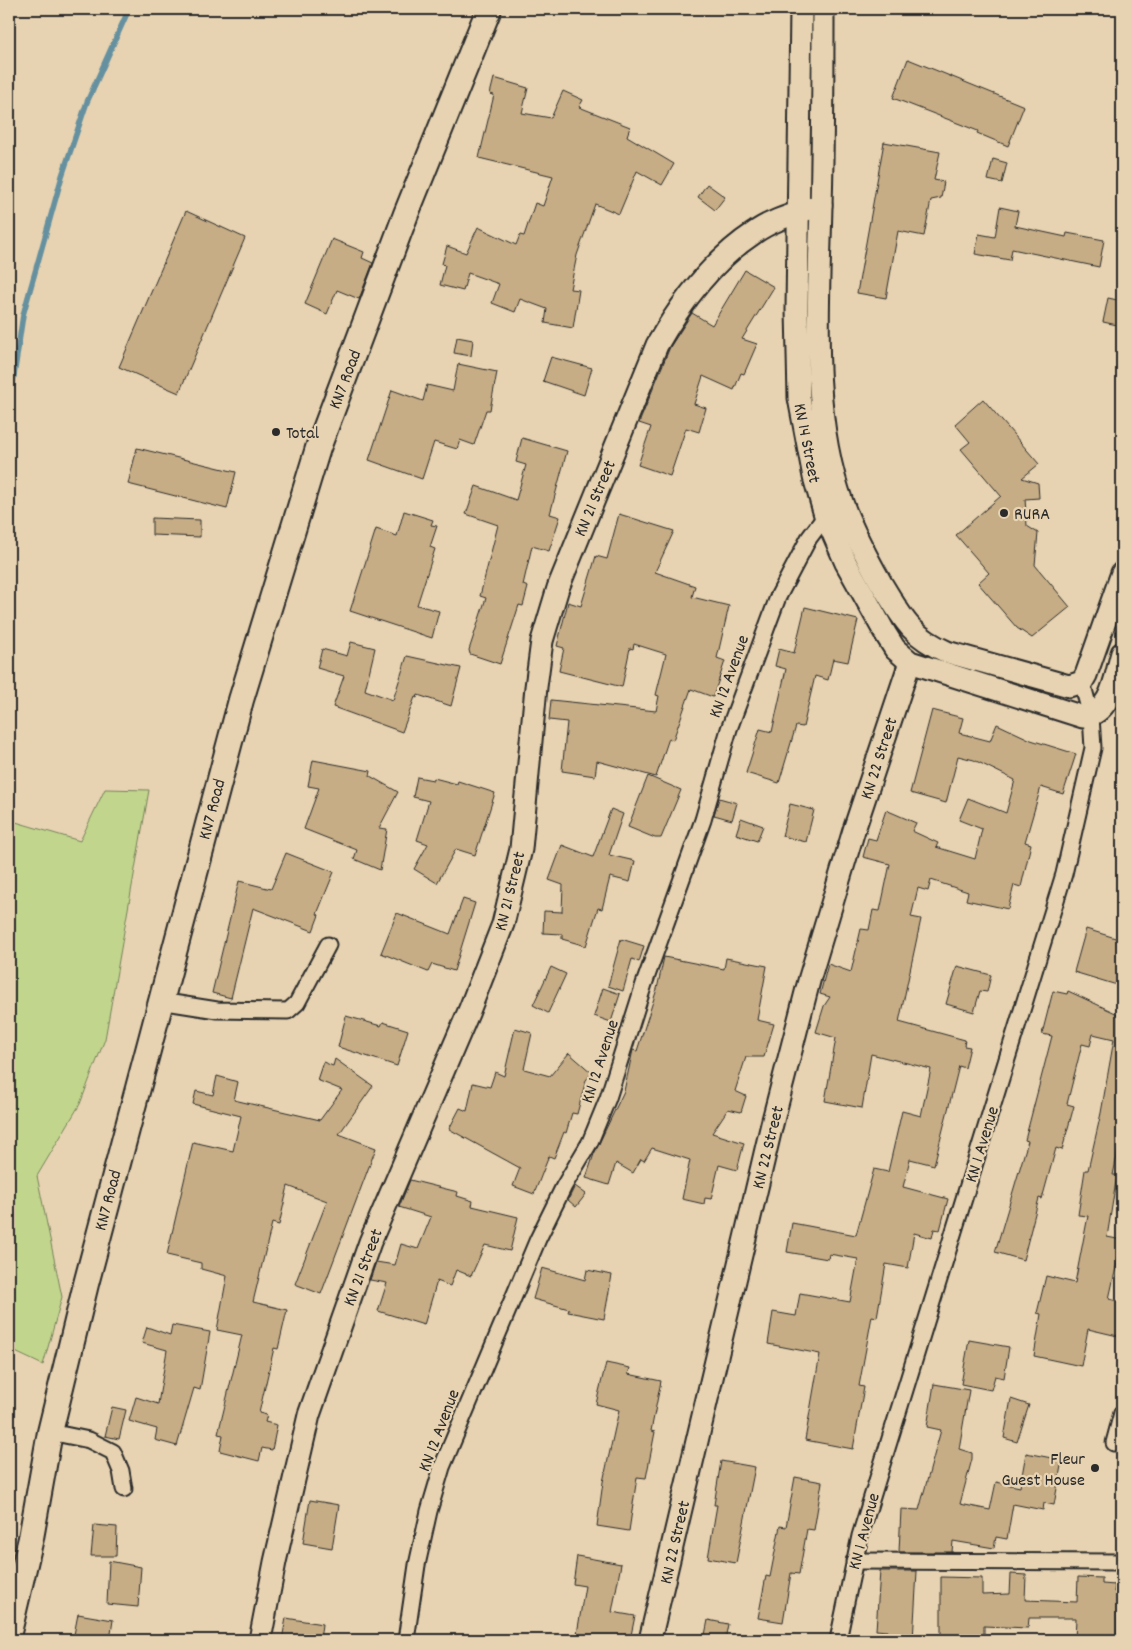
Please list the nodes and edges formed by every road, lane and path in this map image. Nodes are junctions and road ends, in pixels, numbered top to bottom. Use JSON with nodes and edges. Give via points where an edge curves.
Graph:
{"nodes":[{"id":1,"x":489,"y":9,"type":"edge"},
{"id":2,"x":801,"y":9,"type":"edge"},
{"id":3,"x":824,"y":9,"type":"edge"},
{"id":4,"x":821,"y":205,"type":"junction"},
{"id":5,"x":800,"y":213,"type":"junction"},
{"id":6,"x":841,"y":498,"type":"junction"},
{"id":7,"x":825,"y":515,"type":"junction"},
{"id":8,"x":1122,"y":573,"type":"edge"},
{"id":9,"x":921,"y":638,"type":"junction"},
{"id":10,"x":1122,"y":653,"type":"edge"},
{"id":11,"x":910,"y":662,"type":"junction"},
{"id":12,"x":1082,"y":682,"type":"junction"},
{"id":13,"x":1091,"y":716,"type":"junction"},
{"id":14,"x":328,"y":945,"type":"dead end"},
{"id":15,"x":160,"y":1001,"type":"junction"},
{"id":16,"x":1122,"y":1413,"type":"edge"},
{"id":17,"x":50,"y":1432,"type":"junction"},
{"id":18,"x":1114,"y":1443,"type":"dead end"},
{"id":19,"x":124,"y":1489,"type":"dead end"},
{"id":20,"x":854,"y":1561,"type":"junction"},
{"id":21,"x":1122,"y":1562,"type":"edge"},
{"id":22,"x":9,"y":1632,"type":"edge"},
{"id":23,"x":260,"y":1640,"type":"edge"},
{"id":24,"x":406,"y":1640,"type":"edge"},
{"id":25,"x":650,"y":1640,"type":"edge"},
{"id":26,"x":838,"y":1640,"type":"edge"}],
"edges":[{"from":1,"to":15,"type":"main road","name":"KN7 Road","via":[[318,448],[241,700]]},
{"from":2,"to":5,"type":"street","name":"KN 14 Street"},
{"from":3,"to":4,"type":"street","name":"KN 14 Street"},
{"from":4,"to":5,"type":"street","name":"KN 21 Street"},
{"from":4,"to":6,"type":"street","name":"KN 14 Street","via":[[817,307],[821,391]]},
{"from":5,"to":7,"type":"street","name":"KN 14 Street","via":[[799,398]]},
{"from":5,"to":23,"type":"street","name":"KN 21 Street","via":[[770,224],[748,237],[709,274],[674,316],[657,345],[558,588],[542,641],[521,849],[502,924],[466,1019],[370,1242],[309,1415]]},
{"from":6,"to":7,"type":"street","name":"KN 12 Avenue"},
{"from":6,"to":9,"type":"street","name":"KN 14 Street","via":[[865,555],[900,615]]},
{"from":7,"to":11,"type":"street","name":"KN 14 Street","via":[[846,563],[884,633]]},
{"from":7,"to":24,"type":"street","name":"KN 12 Avenue","via":[[789,574],[751,666],[728,729],[697,838],[644,984],[608,1098],[590,1142],[538,1239],[442,1467],[417,1565]]},
{"from":8,"to":12,"type":"street"},
{"from":9,"to":11,"type":"street"},
{"from":9,"to":12,"type":"street","name":"KN 14 Street","via":[[947,652],[1054,684],[1069,686]]},
{"from":10,"to":13,"type":"street","via":[[1108,701]]},
{"from":11,"to":13,"type":"street","name":"KN 14 Street","via":[[1078,717]]},
{"from":11,"to":25,"type":"street","name":"KN 22 Street","via":[[854,830],[810,977]]},
{"from":12,"to":13,"type":"street","name":"KN 1 Avenue"},
{"from":13,"to":20,"type":"street","name":"KN 1 Avenue","via":[[1093,748],[1064,874]]},
{"from":14,"to":15,"type":"street","via":[[297,1003],[288,1011],[217,1010]]},
{"from":15,"to":17,"type":"main road","name":"KN7 Road"},
{"from":16,"to":18,"type":"street"},
{"from":17,"to":19,"type":"street","via":[[88,1440],[113,1452]]},
{"from":17,"to":22,"type":"main road","name":"KN7 Road","via":[[31,1538]]},
{"from":20,"to":21,"type":"street"},
{"from":20,"to":26,"type":"street","name":"KN 1 Avenue"}]}
